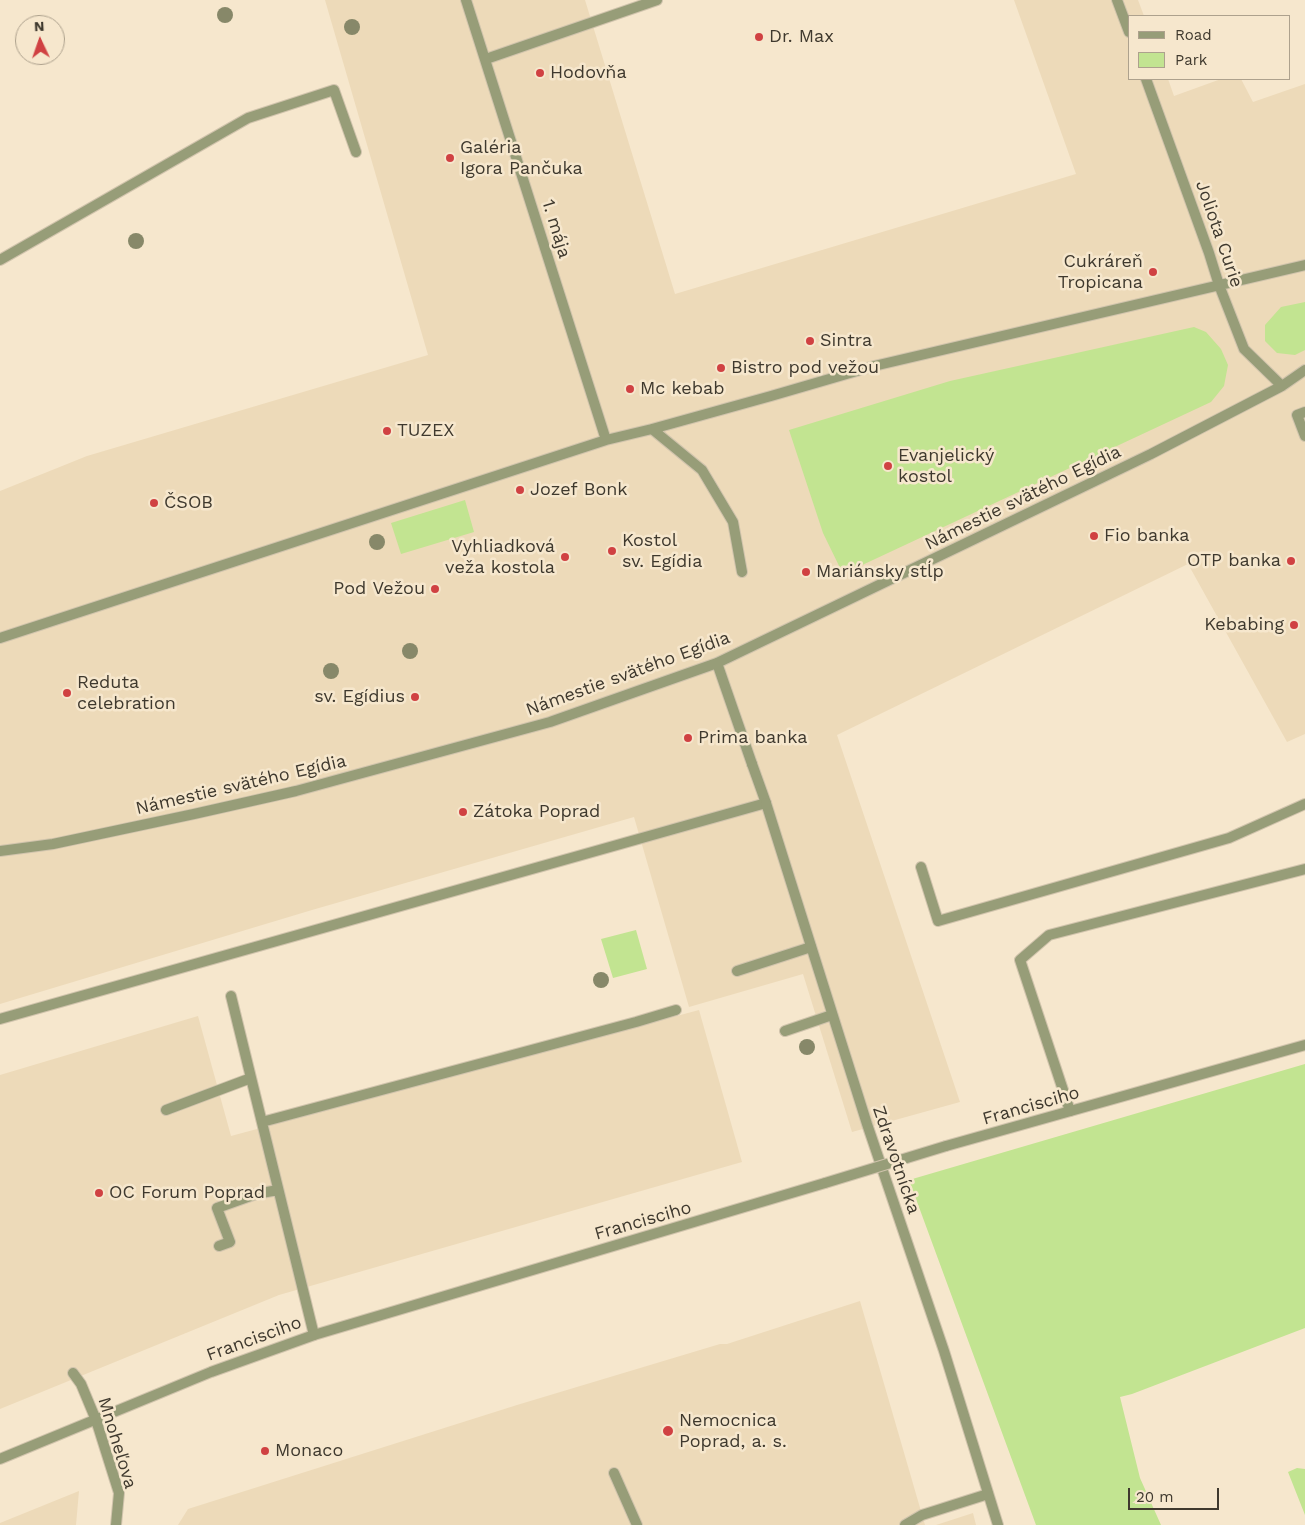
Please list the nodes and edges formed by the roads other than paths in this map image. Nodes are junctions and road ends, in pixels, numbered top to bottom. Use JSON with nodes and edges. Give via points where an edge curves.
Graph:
{"nodes":[{"id":1,"x":466,"y":0,"type":"edge"},
{"id":2,"x":657,"y":0,"type":"edge"},
{"id":3,"x":1117,"y":0,"type":"edge"},
{"id":4,"x":1128,"y":29,"type":"edge"},
{"id":5,"x":486,"y":59,"type":"junction"},
{"id":6,"x":1146,"y":80,"type":"edge"},
{"id":7,"x":356,"y":152,"type":"dead end"},
{"id":8,"x":0,"y":260,"type":"edge"},
{"id":9,"x":1305,"y":265,"type":"edge"},
{"id":10,"x":1219,"y":285,"type":"junction"},
{"id":11,"x":1305,"y":370,"type":"edge"},
{"id":12,"x":1282,"y":386,"type":"junction"},
{"id":13,"x":1301,"y":413,"type":"edge"},
{"id":14,"x":652,"y":429,"type":"junction"},
{"id":15,"x":1305,"y":436,"type":"edge"},
{"id":16,"x":606,"y":440,"type":"junction"},
{"id":17,"x":742,"y":572,"type":"dead end"},
{"id":18,"x":0,"y":638,"type":"edge"},
{"id":19,"x":717,"y":664,"type":"junction"},
{"id":20,"x":766,"y":803,"type":"junction"},
{"id":21,"x":1305,"y":804,"type":"edge"},
{"id":22,"x":0,"y":851,"type":"edge"},
{"id":23,"x":921,"y":867,"type":"dead end"},
{"id":24,"x":1305,"y":869,"type":"edge"},
{"id":25,"x":811,"y":947,"type":"junction"},
{"id":26,"x":737,"y":971,"type":"dead end"},
{"id":27,"x":231,"y":996,"type":"dead end"},
{"id":28,"x":676,"y":1010,"type":"dead end"},
{"id":29,"x":832,"y":1016,"type":"junction"},
{"id":30,"x":0,"y":1019,"type":"edge"},
{"id":31,"x":784,"y":1031,"type":"dead end"},
{"id":32,"x":1305,"y":1045,"type":"edge"},
{"id":33,"x":251,"y":1078,"type":"junction"},
{"id":34,"x":166,"y":1110,"type":"dead end"},
{"id":35,"x":1070,"y":1111,"type":"junction"},
{"id":36,"x":262,"y":1122,"type":"junction"},
{"id":37,"x":278,"y":1190,"type":"junction"},
{"id":38,"x":220,"y":1246,"type":"dead end"},
{"id":39,"x":314,"y":1335,"type":"junction"},
{"id":40,"x":73,"y":1373,"type":"dead end"},
{"id":41,"x":96,"y":1420,"type":"junction"},
{"id":42,"x":0,"y":1459,"type":"edge"},
{"id":43,"x":614,"y":1473,"type":"dead end"},
{"id":44,"x":988,"y":1494,"type":"junction"},
{"id":45,"x":116,"y":1525,"type":"edge"},
{"id":46,"x":637,"y":1525,"type":"edge"},
{"id":47,"x":904,"y":1525,"type":"edge"},
{"id":48,"x":998,"y":1525,"type":"edge"}],
"edges":[{"from":1,"to":5,"type":"street","name":"1. mája"},
{"from":2,"to":5,"type":"street"},
{"from":3,"to":4,"type":"street"},
{"from":5,"to":16,"type":"street","name":"1. mája"},
{"from":6,"to":10,"type":"street","name":"Joliota Curie"},
{"from":7,"to":8,"type":"street","via":[[334,90],[248,118]]},
{"from":9,"to":10,"type":"street"},
{"from":10,"to":12,"type":"street","name":"Joliota Curie","via":[[1244,349]]},
{"from":10,"to":14,"type":"street","via":[[874,366]]},
{"from":11,"to":12,"type":"street","name":"Námestie svätého Egídia"},
{"from":12,"to":19,"type":"street","name":"Námestie svätého Egídia","via":[[1151,454]]},
{"from":13,"to":15,"type":"street"},
{"from":14,"to":16,"type":"street"},
{"from":14,"to":17,"type":"street","via":[[702,470],[733,522]]},
{"from":16,"to":18,"type":"street"},
{"from":19,"to":20,"type":"street","name":"Zdravotnícka"},
{"from":19,"to":22,"type":"street","name":"Námestie svätého Egídia","via":[[550,722],[296,791],[53,844]]},
{"from":20,"to":25,"type":"street","name":"Zdravotnícka"},
{"from":20,"to":30,"type":"street"},
{"from":21,"to":23,"type":"street","via":[[1228,838],[938,921]]},
{"from":24,"to":35,"type":"street","via":[[1049,935],[1020,960]]},
{"from":25,"to":26,"type":"street"},
{"from":25,"to":29,"type":"street","name":"Zdravotnícka"},
{"from":27,"to":33,"type":"street"},
{"from":28,"to":36,"type":"street"},
{"from":29,"to":31,"type":"street"},
{"from":29,"to":44,"type":"street","name":"Zdravotnícka","via":[[944,1351]]},
{"from":32,"to":35,"type":"street","name":"Francisciho"},
{"from":33,"to":34,"type":"street"},
{"from":33,"to":36,"type":"street"},
{"from":35,"to":39,"type":"street","name":"Francisciho","bridge":true},
{"from":36,"to":37,"type":"street"},
{"from":37,"to":38,"type":"street","via":[[217,1208],[230,1242]]},
{"from":37,"to":39,"type":"street"},
{"from":39,"to":41,"type":"street","name":"Francisciho","via":[[211,1372]]},
{"from":40,"to":41,"type":"street","name":"Mnoheľova"},
{"from":41,"to":42,"type":"street","name":"Francisciho"},
{"from":41,"to":45,"type":"street","name":"Mnoheľova","via":[[119,1493]]},
{"from":43,"to":46,"type":"street"},
{"from":44,"to":47,"type":"street","via":[[922,1515]]},
{"from":44,"to":48,"type":"street","name":"Zdravotnícka"}]}
